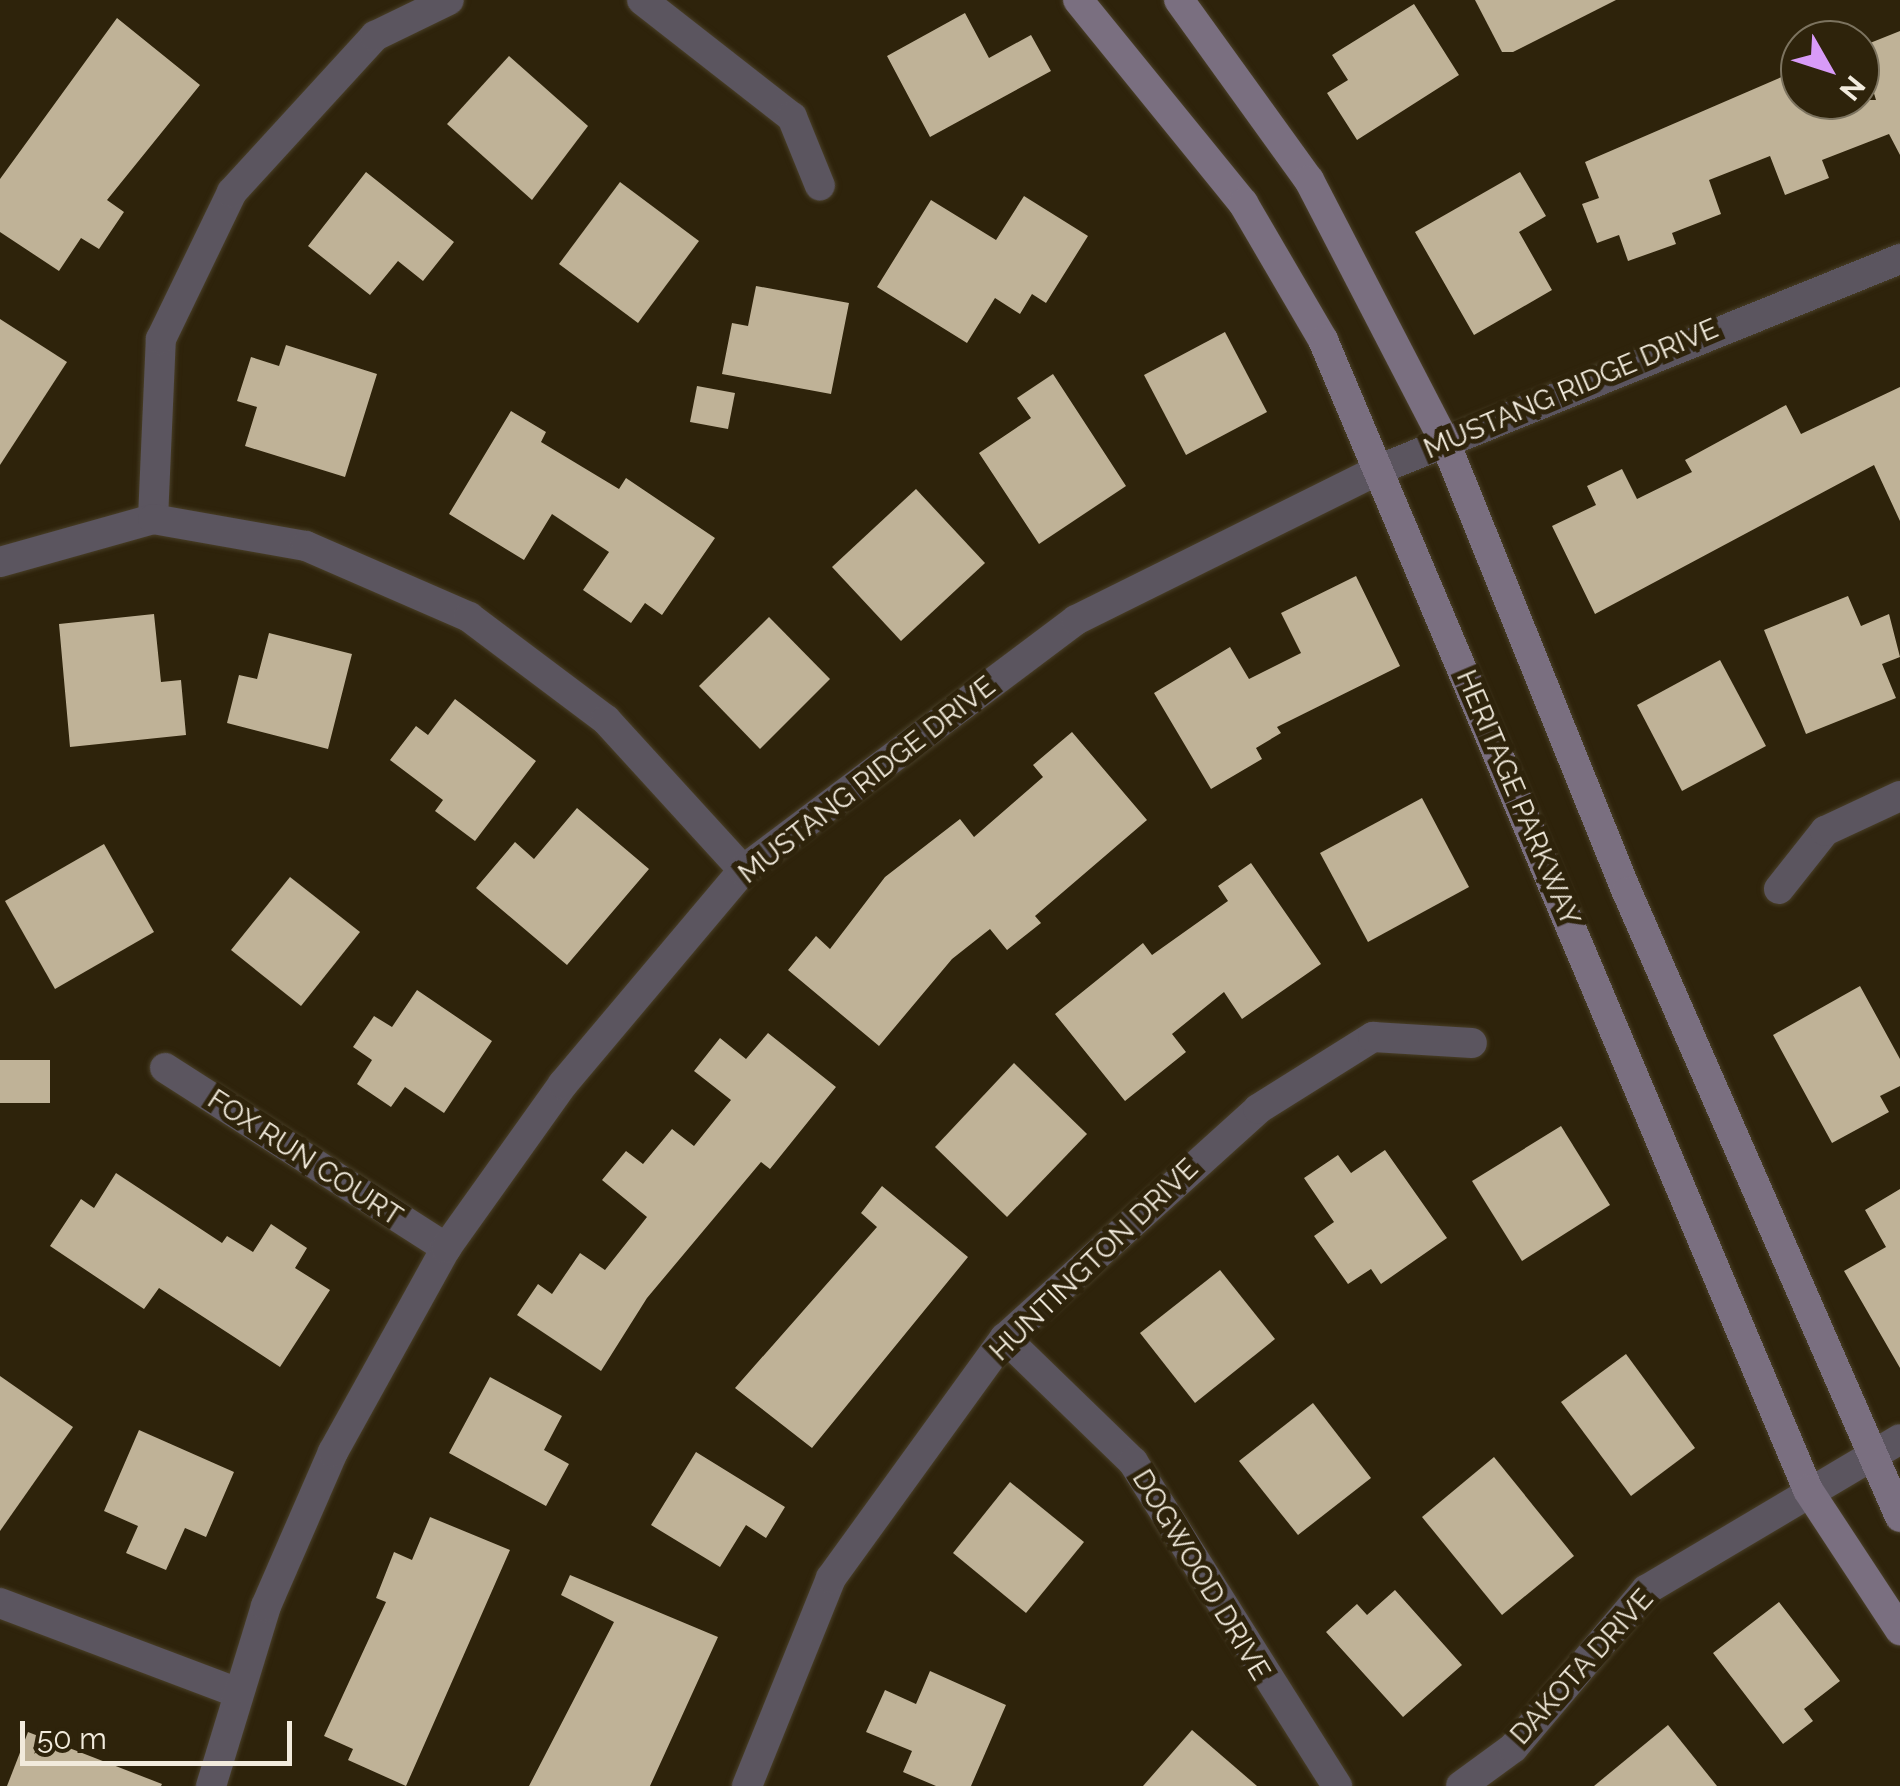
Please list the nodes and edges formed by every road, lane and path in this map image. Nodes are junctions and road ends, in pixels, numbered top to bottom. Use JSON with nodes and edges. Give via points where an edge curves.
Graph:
{"nodes":[{"id":1,"x":449,"y":0,"type":"edge"},
{"id":2,"x":642,"y":0,"type":"edge"},
{"id":3,"x":1078,"y":0,"type":"edge"},
{"id":4,"x":1179,"y":0,"type":"edge"},
{"id":5,"x":820,"y":186,"type":"dead end"},
{"id":6,"x":1900,"y":260,"type":"edge"},
{"id":7,"x":1445,"y":442,"type":"junction"},
{"id":8,"x":1380,"y":470,"type":"junction"},
{"id":9,"x":153,"y":518,"type":"junction"},
{"id":10,"x":0,"y":562,"type":"edge"},
{"id":11,"x":1900,"y":796,"type":"edge"},
{"id":12,"x":744,"y":870,"type":"junction"},
{"id":13,"x":1779,"y":889,"type":"dead end"},
{"id":14,"x":1472,"y":1043,"type":"dead end"},
{"id":15,"x":164,"y":1068,"type":"dead end"},
{"id":16,"x":446,"y":1248,"type":"junction"},
{"id":17,"x":1005,"y":1338,"type":"junction"},
{"id":18,"x":1900,"y":1439,"type":"edge"},
{"id":19,"x":1871,"y":1455,"type":"junction"},
{"id":20,"x":1808,"y":1490,"type":"junction"},
{"id":21,"x":1900,"y":1517,"type":"edge"},
{"id":22,"x":0,"y":1603,"type":"edge"},
{"id":23,"x":1900,"y":1630,"type":"edge"},
{"id":24,"x":233,"y":1691,"type":"junction"},
{"id":25,"x":211,"y":1786,"type":"edge"},
{"id":26,"x":747,"y":1786,"type":"edge"},
{"id":27,"x":1336,"y":1786,"type":"edge"},
{"id":28,"x":1461,"y":1786,"type":"edge"}],
"edges":[{"from":1,"to":9,"type":"street","via":[[374,36],[232,192],[161,339]]},
{"from":2,"to":5,"type":"street","via":[[792,117]]},
{"from":3,"to":8,"type":"main road","name":"HERITAGE PARKWAY","via":[[1244,203],[1324,340]]},
{"from":4,"to":7,"type":"main road","via":[[1309,180]]},
{"from":6,"to":7,"type":"street","name":"MUSTANG RIDGE DRIVE"},
{"from":7,"to":8,"type":"street","name":"MUSTANG RIDGE DRIVE"},
{"from":7,"to":19,"type":"main road"},
{"from":8,"to":12,"type":"street","name":"MUSTANG RIDGE DRIVE","via":[[1076,620]]},
{"from":8,"to":20,"type":"main road","name":"HERITAGE PARKWAY"},
{"from":9,"to":10,"type":"street"},
{"from":9,"to":12,"type":"street","via":[[306,546],[469,617],[606,720]]},
{"from":11,"to":13,"type":"street","via":[[1825,832]]},
{"from":12,"to":16,"type":"street","name":"MUSTANG RIDGE DRIVE","via":[[563,1084]]},
{"from":14,"to":17,"type":"street","name":"HUNTINGTON DRIVE","via":[[1372,1037],[1258,1109]]},
{"from":15,"to":16,"type":"street","name":"FOX RUN COURT"},
{"from":16,"to":24,"type":"street","name":"MUSTANG RIDGE DRIVE","via":[[333,1452]]},
{"from":17,"to":26,"type":"street","name":"HUNTINGTON DRIVE","via":[[831,1578]]},
{"from":17,"to":27,"type":"street","name":"DOGWOOD DRIVE","via":[[1133,1462]]},
{"from":18,"to":19,"type":"street","name":"DAKOTA DRIVE"},
{"from":19,"to":20,"type":"street","name":"DAKOTA DRIVE"},
{"from":19,"to":21,"type":"main road"},
{"from":20,"to":23,"type":"main road","name":"HERITAGE PARKWAY"},
{"from":20,"to":28,"type":"street","name":"DAKOTA DRIVE","via":[[1646,1590],[1512,1748]]},
{"from":22,"to":24,"type":"street"},
{"from":24,"to":25,"type":"street","name":"MUSTANG RIDGE DRIVE"}]}
